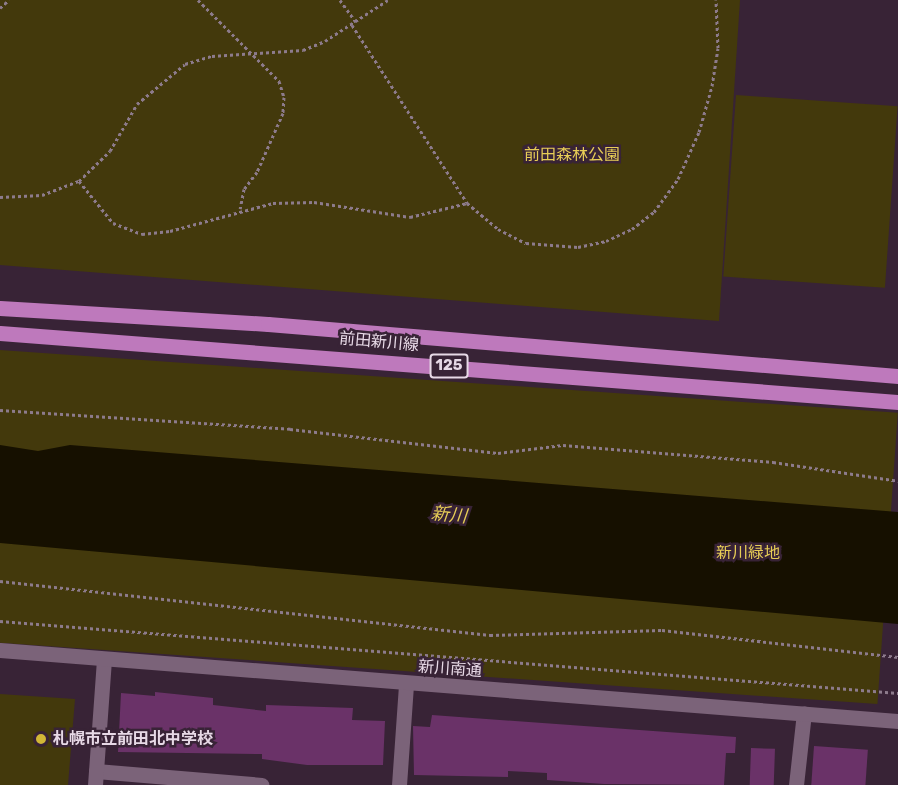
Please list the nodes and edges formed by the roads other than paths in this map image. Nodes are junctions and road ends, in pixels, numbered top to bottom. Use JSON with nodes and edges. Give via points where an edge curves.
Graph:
{"nodes":[{"id":1,"x":0,"y":308,"type":"edge"},
{"id":2,"x":0,"y":333,"type":"edge"},
{"id":3,"x":898,"y":376,"type":"edge"},
{"id":4,"x":898,"y":402,"type":"edge"},
{"id":5,"x":0,"y":650,"type":"edge"},
{"id":6,"x":104,"y":659,"type":"junction"},
{"id":7,"x":406,"y":684,"type":"junction"},
{"id":8,"x":804,"y":713,"type":"junction"},
{"id":9,"x":898,"y":721,"type":"edge"},
{"id":10,"x":95,"y":778,"type":"edge"},
{"id":11,"x":200,"y":783,"type":"edge"},
{"id":12,"x":261,"y":785,"type":"edge"},
{"id":13,"x":399,"y":785,"type":"edge"},
{"id":14,"x":796,"y":785,"type":"edge"}],
"edges":[{"from":1,"to":3,"type":"main road","name":"前田新川線","number":"125","via":[[268,324]]},
{"from":2,"to":4,"type":"main road","name":"前田新川線","number":"125"},
{"from":5,"to":6,"type":"street","name":"新川南通"},
{"from":6,"to":7,"type":"street","name":"新川南通"},
{"from":6,"to":10,"type":"street"},
{"from":7,"to":8,"type":"street","name":"新川南通"},
{"from":7,"to":13,"type":"street"},
{"from":8,"to":9,"type":"street","name":"新川南通"},
{"from":8,"to":14,"type":"street"},
{"from":10,"to":11,"type":"street"},
{"from":11,"to":12,"type":"street"}]}
